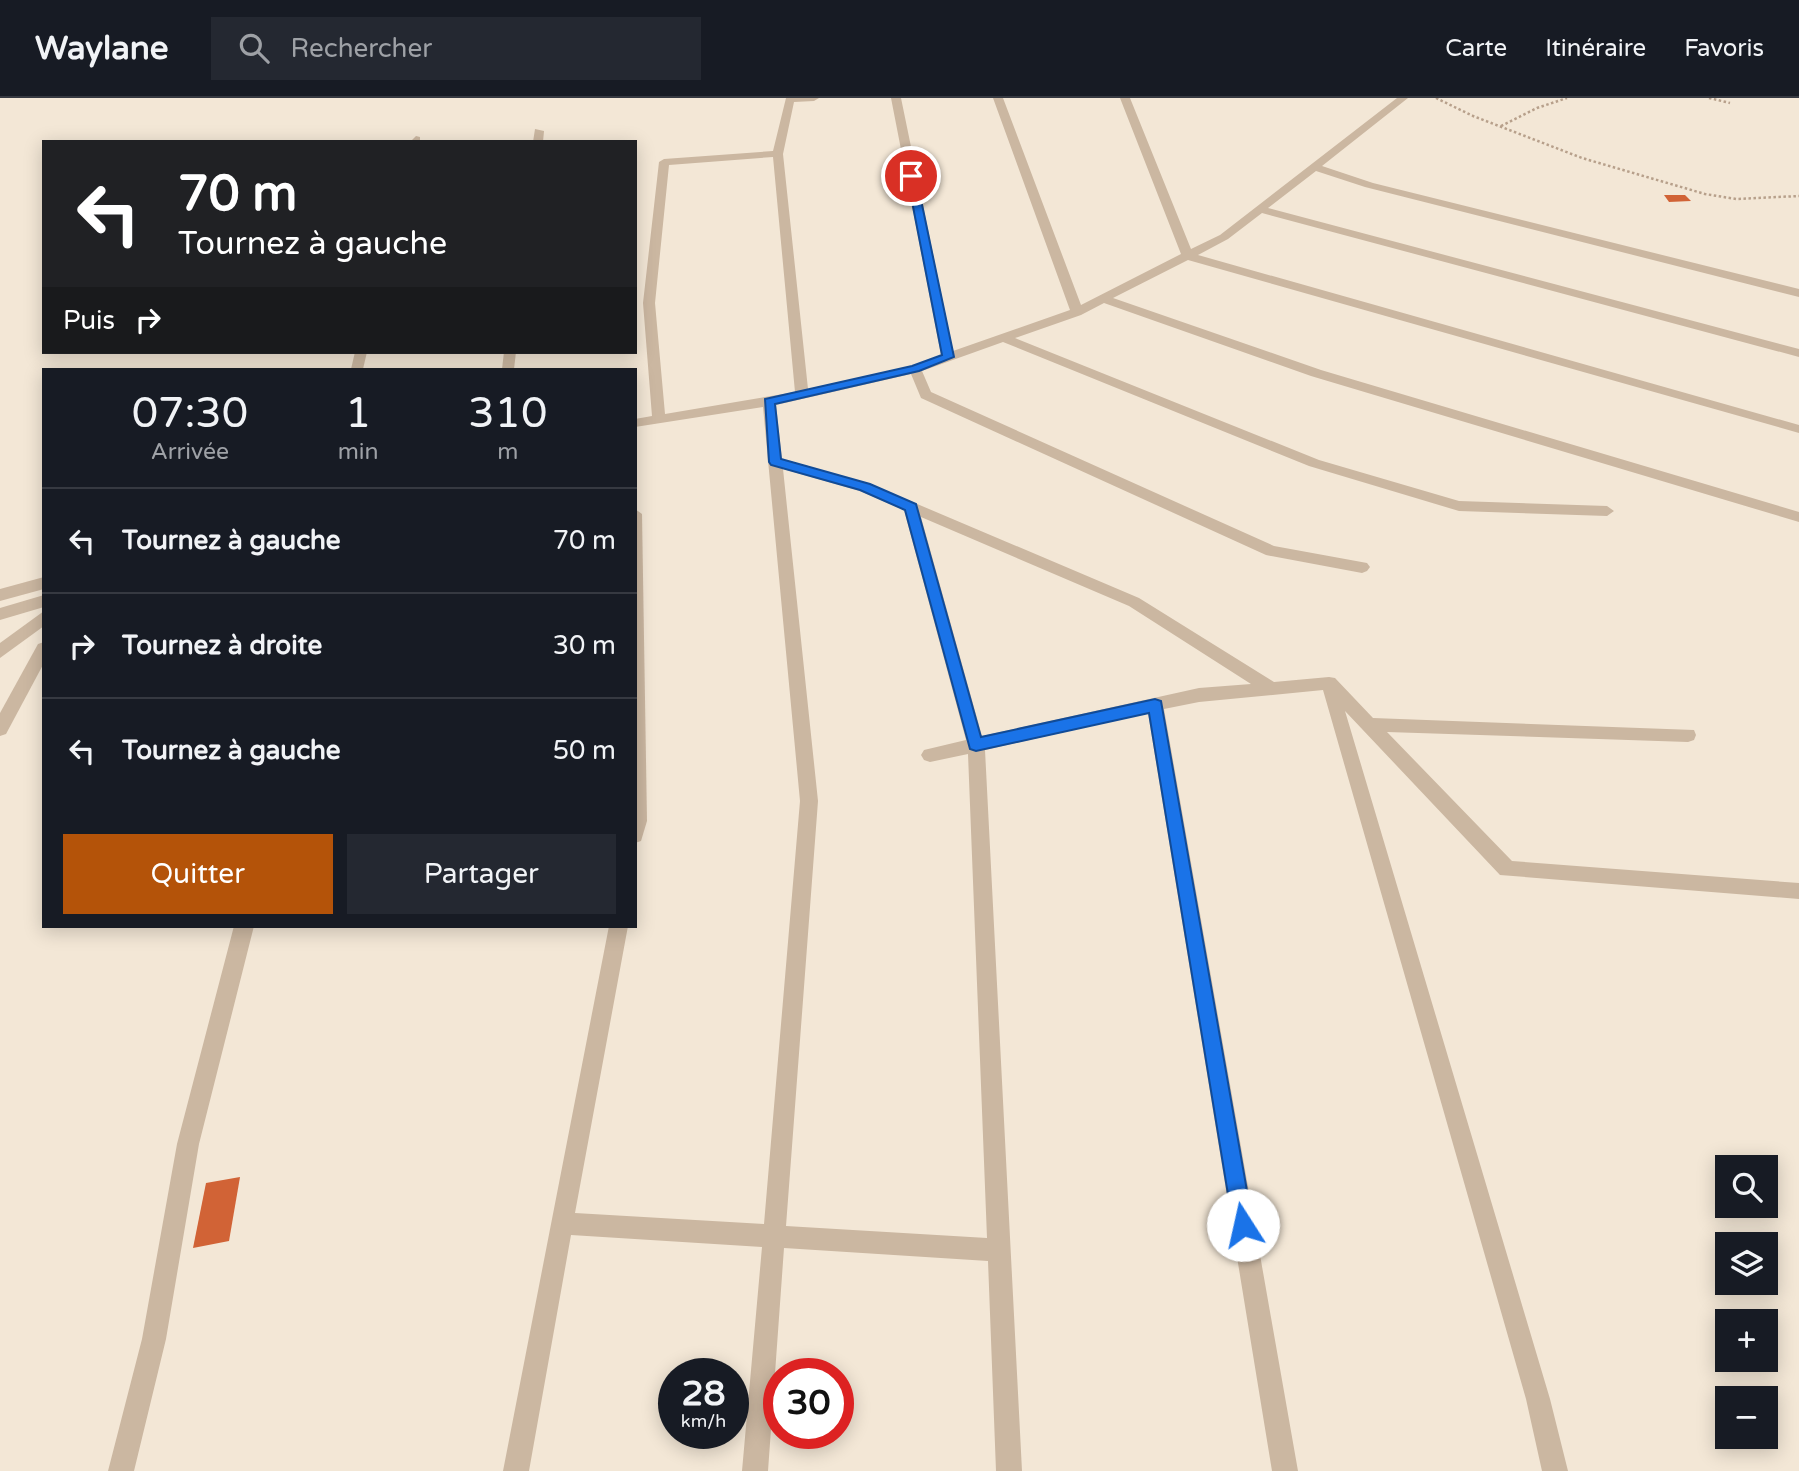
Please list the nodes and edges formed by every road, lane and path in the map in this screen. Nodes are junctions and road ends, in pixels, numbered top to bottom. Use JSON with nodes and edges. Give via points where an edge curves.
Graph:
{"nodes":[{"id":1,"x":814,"y":98,"type":"edge"},
{"id":2,"x":896,"y":98,"type":"edge"},
{"id":3,"x":998,"y":98,"type":"edge"},
{"id":4,"x":1125,"y":98,"type":"edge"},
{"id":5,"x":1403,"y":98,"type":"edge"},
{"id":6,"x":1436,"y":98,"type":"edge"},
{"id":7,"x":1567,"y":98,"type":"edge"},
{"id":8,"x":1709,"y":98,"type":"edge"},
{"id":9,"x":1730,"y":103,"type":"dead end"},
{"id":10,"x":1501,"y":126,"type":"junction"},
{"id":11,"x":778,"y":154,"type":"junction"},
{"id":12,"x":1314,"y":167,"type":"junction"},
{"id":13,"x":1799,"y":196,"type":"edge"},
{"id":14,"x":1260,"y":209,"type":"junction"},
{"id":15,"x":1188,"y":256,"type":"junction"},
{"id":16,"x":1799,"y":293,"type":"edge"},
{"id":17,"x":1103,"y":299,"type":"junction"},
{"id":18,"x":1077,"y":313,"type":"junction"},
{"id":19,"x":1004,"y":338,"type":"junction"},
{"id":20,"x":1799,"y":353,"type":"edge"},
{"id":21,"x":948,"y":357,"type":"junction"},
{"id":22,"x":915,"y":369,"type":"junction"},
{"id":23,"x":802,"y":395,"type":"junction"},
{"id":24,"x":769,"y":401,"type":"junction"},
{"id":25,"x":659,"y":419,"type":"junction"},
{"id":26,"x":637,"y":423,"type":"edge"},
{"id":27,"x":1799,"y":429,"type":"edge"},
{"id":28,"x":775,"y":462,"type":"junction"},
{"id":29,"x":911,"y":507,"type":"junction"},
{"id":30,"x":1607,"y":511,"type":"dead end"},
{"id":31,"x":1799,"y":517,"type":"edge"},
{"id":32,"x":1362,"y":566,"type":"dead end"},
{"id":33,"x":42,"y":584,"type":"edge"},
{"id":34,"x":0,"y":595,"type":"edge"},
{"id":35,"x":42,"y":602,"type":"edge"},
{"id":36,"x":0,"y":614,"type":"edge"},
{"id":37,"x":42,"y":619,"type":"edge"},
{"id":38,"x":0,"y":652,"type":"edge"},
{"id":39,"x":42,"y":652,"type":"edge"},
{"id":40,"x":1329,"y":683,"type":"junction"},
{"id":41,"x":1271,"y":688,"type":"junction"},
{"id":42,"x":1155,"y":705,"type":"junction"},
{"id":43,"x":637,"y":719,"type":"edge"},
{"id":44,"x":1368,"y":725,"type":"junction"},
{"id":45,"x":0,"y":729,"type":"edge"},
{"id":46,"x":1688,"y":735,"type":"dead end"},
{"id":47,"x":976,"y":745,"type":"junction"},
{"id":48,"x":930,"y":755,"type":"dead end"},
{"id":49,"x":637,"y":826,"type":"edge"},
{"id":50,"x":1799,"y":891,"type":"edge"},
{"id":51,"x":243,"y":928,"type":"edge"},
{"id":52,"x":618,"y":928,"type":"edge"},
{"id":53,"x":562,"y":1223,"type":"junction"},
{"id":54,"x":774,"y":1236,"type":"junction"},
{"id":55,"x":999,"y":1250,"type":"junction"},
{"id":56,"x":121,"y":1471,"type":"edge"},
{"id":57,"x":516,"y":1471,"type":"edge"},
{"id":58,"x":755,"y":1471,"type":"edge"},
{"id":59,"x":1009,"y":1471,"type":"edge"},
{"id":60,"x":1285,"y":1471,"type":"edge"},
{"id":61,"x":1556,"y":1471,"type":"edge"}],
"edges":[{"from":1,"to":11,"type":"street","via":[[790,99]]},
{"from":2,"to":21,"type":"street"},
{"from":3,"to":18,"type":"street"},
{"from":4,"to":15,"type":"street"},
{"from":5,"to":12,"type":"street"},
{"from":6,"to":10,"type":"path"},
{"from":7,"to":10,"type":"path"},
{"from":8,"to":9,"type":"path"},
{"from":10,"to":13,"type":"path","via":[[1582,158],[1705,194],[1736,199]]},
{"from":11,"to":23,"type":"street"},
{"from":11,"to":25,"type":"street","via":[[664,162],[649,303]]},
{"from":12,"to":14,"type":"street"},
{"from":12,"to":16,"type":"street","via":[[1369,185]]},
{"from":14,"to":15,"type":"street","via":[[1224,237]]},
{"from":14,"to":20,"type":"street"},
{"from":15,"to":17,"type":"street"},
{"from":15,"to":27,"type":"street"},
{"from":17,"to":18,"type":"street"},
{"from":17,"to":31,"type":"street","via":[[1316,373]]},
{"from":18,"to":19,"type":"street"},
{"from":19,"to":21,"type":"street"},
{"from":19,"to":30,"type":"street","via":[[1314,463],[1459,506]]},
{"from":21,"to":22,"type":"street"},
{"from":22,"to":23,"type":"street"},
{"from":22,"to":32,"type":"street","via":[[926,395],[1271,551]]},
{"from":23,"to":24,"type":"street"},
{"from":24,"to":25,"type":"street"},
{"from":24,"to":28,"type":"street"},
{"from":25,"to":26,"type":"street"},
{"from":28,"to":29,"type":"street","via":[[865,487]]},
{"from":28,"to":54,"type":"street","via":[[809,801]]},
{"from":29,"to":41,"type":"street","via":[[1134,602]]},
{"from":29,"to":47,"type":"street"},
{"from":33,"to":34,"type":"street"},
{"from":35,"to":36,"type":"street"},
{"from":37,"to":38,"type":"street"},
{"from":39,"to":45,"type":"street"},
{"from":40,"to":41,"type":"street"},
{"from":40,"to":44,"type":"street"},
{"from":40,"to":61,"type":"street"},
{"from":41,"to":42,"type":"street","via":[[1199,695]]},
{"from":42,"to":47,"type":"street"},
{"from":42,"to":60,"type":"street"},
{"from":43,"to":49,"type":"street"},
{"from":44,"to":46,"type":"street"},
{"from":44,"to":50,"type":"street","via":[[1507,869]]},
{"from":47,"to":48,"type":"street"},
{"from":47,"to":55,"type":"street"},
{"from":51,"to":56,"type":"street","via":[[188,1144],[154,1339]]},
{"from":52,"to":53,"type":"street"},
{"from":53,"to":54,"type":"street"},
{"from":53,"to":57,"type":"street"},
{"from":54,"to":55,"type":"street"},
{"from":54,"to":58,"type":"street"},
{"from":55,"to":59,"type":"street"}]}
